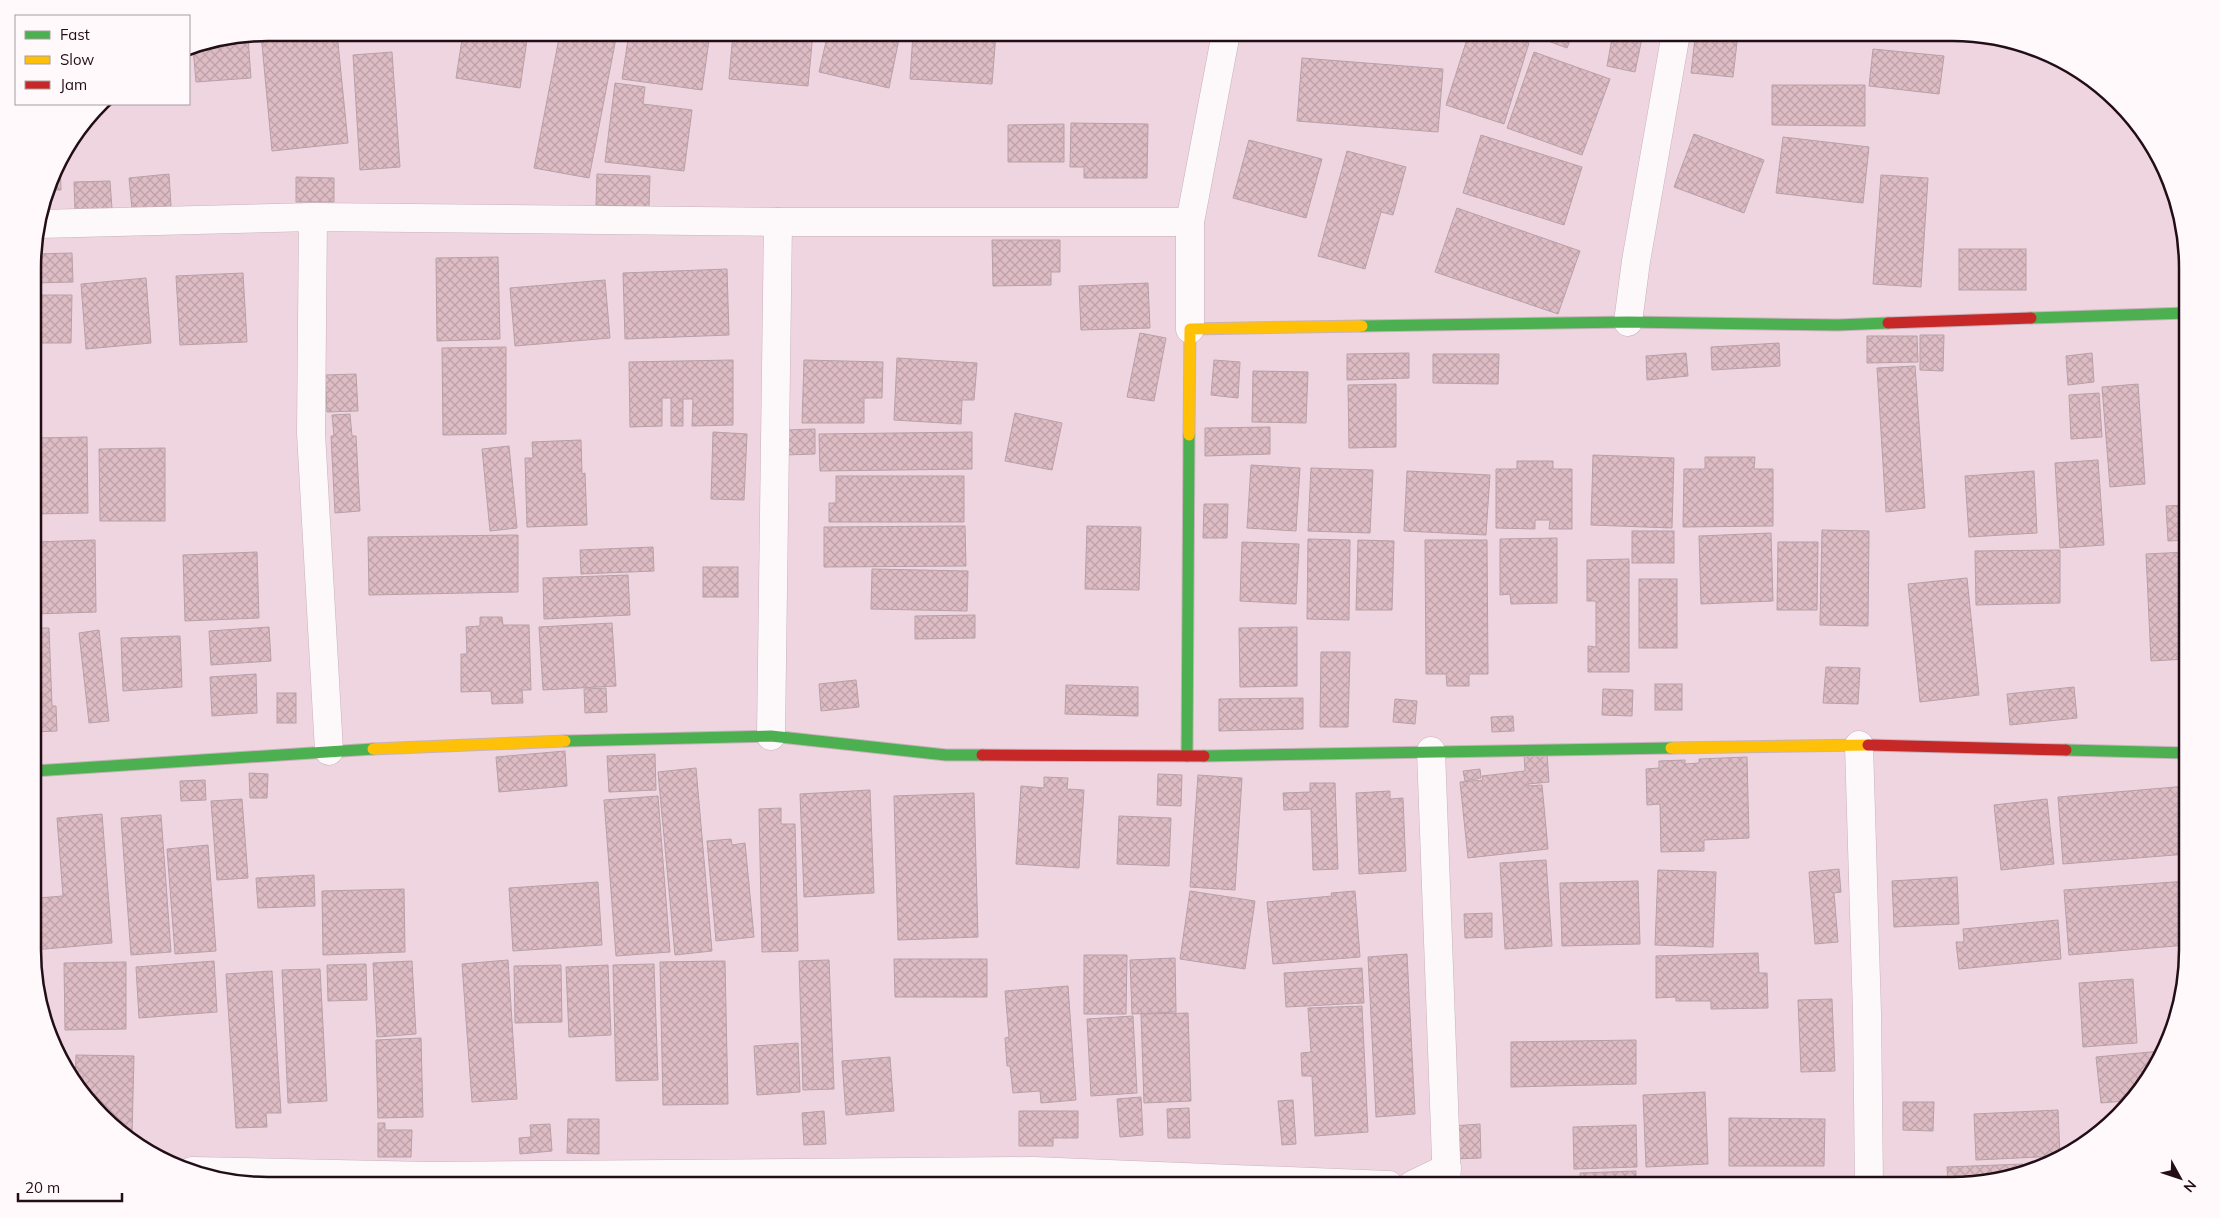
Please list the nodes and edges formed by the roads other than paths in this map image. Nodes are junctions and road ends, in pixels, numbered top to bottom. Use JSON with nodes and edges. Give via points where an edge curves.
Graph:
{"nodes":[{"id":1,"x":1224,"y":41,"type":"edge"},
{"id":2,"x":1674,"y":41,"type":"edge"},
{"id":3,"x":313,"y":217,"type":"junction"},
{"id":4,"x":778,"y":222,"type":"junction"},
{"id":5,"x":1190,"y":222,"type":"junction"},
{"id":6,"x":46,"y":224,"type":"edge"},
{"id":7,"x":2179,"y":313,"type":"edge"},
{"id":8,"x":1628,"y":322,"type":"junction"},
{"id":9,"x":1190,"y":329,"type":"junction"},
{"id":10,"x":771,"y":736,"type":"junction"},
{"id":11,"x":1859,"y":745,"type":"junction"},
{"id":12,"x":330,"y":751,"type":"junction"},
{"id":13,"x":1431,"y":751,"type":"junction"},
{"id":14,"x":2179,"y":753,"type":"edge"},
{"id":15,"x":1187,"y":756,"type":"junction"},
{"id":16,"x":41,"y":771,"type":"edge"},
{"id":17,"x":222,"y":1172,"type":"edge"},
{"id":18,"x":732,"y":1177,"type":"edge"},
{"id":19,"x":1447,"y":1177,"type":"edge"},
{"id":20,"x":1869,"y":1177,"type":"edge"}],
"edges":[{"from":1,"to":5,"type":"street"},
{"from":2,"to":8,"type":"street"},
{"from":3,"to":4,"type":"street"},
{"from":3,"to":6,"type":"street"},
{"from":3,"to":12,"type":"street","via":[[310,433]]},
{"from":4,"to":5,"type":"street"},
{"from":4,"to":10,"type":"street"},
{"from":5,"to":9,"type":"street"},
{"from":7,"to":8,"type":"street","via":[[1838,325]]},
{"from":8,"to":9,"type":"street"},
{"from":9,"to":15,"type":"street"},
{"from":10,"to":12,"type":"street","via":[[499,742]]},
{"from":10,"to":15,"type":"street","via":[[946,755]]},
{"from":11,"to":13,"type":"street"},
{"from":11,"to":14,"type":"street"},
{"from":11,"to":20,"type":"street","via":[[1868,1013]]},
{"from":12,"to":16,"type":"street"},
{"from":13,"to":15,"type":"street"},
{"from":13,"to":19,"type":"street"},
{"from":17,"to":18,"type":"street"}]}
